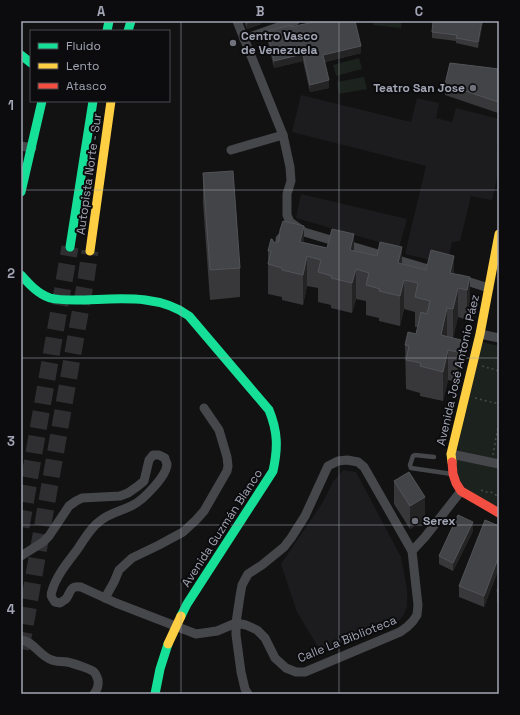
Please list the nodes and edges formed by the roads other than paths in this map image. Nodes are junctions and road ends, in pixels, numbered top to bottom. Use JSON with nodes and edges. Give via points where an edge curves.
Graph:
{"nodes":[{"id":1,"x":238,"y":21,"type":"edge"},
{"id":2,"x":295,"y":21,"type":"edge"},
{"id":3,"x":244,"y":39,"type":"junction"},
{"id":4,"x":21,"y":55,"type":"edge"},
{"id":5,"x":30,"y":62,"type":"edge"},
{"id":6,"x":42,"y":102,"type":"edge"},
{"id":7,"x":93,"y":102,"type":"edge"},
{"id":8,"x":112,"y":102,"type":"edge"},
{"id":9,"x":283,"y":135,"type":"junction"},
{"id":10,"x":21,"y":146,"type":"edge"},
{"id":11,"x":32,"y":148,"type":"junction"},
{"id":12,"x":231,"y":150,"type":"dead end"},
{"id":13,"x":21,"y":192,"type":"edge"},
{"id":14,"x":290,"y":222,"type":"junction"},
{"id":15,"x":499,"y":234,"type":"edge"},
{"id":16,"x":498,"y":244,"type":"edge"},
{"id":17,"x":70,"y":247,"type":"tunnel mouth"},
{"id":18,"x":90,"y":251,"type":"tunnel mouth"},
{"id":19,"x":277,"y":252,"type":"edge"},
{"id":20,"x":21,"y":275,"type":"edge"},
{"id":21,"x":489,"y":288,"type":"junction"},
{"id":22,"x":480,"y":334,"type":"junction"},
{"id":23,"x":499,"y":338,"type":"edge"},
{"id":24,"x":204,"y":408,"type":"dead end"},
{"id":25,"x":451,"y":454,"type":"junction"},
{"id":26,"x":434,"y":458,"type":"dead end"},
{"id":27,"x":499,"y":464,"type":"edge"},
{"id":28,"x":453,"y":474,"type":"junction"},
{"id":29,"x":461,"y":491,"type":"junction"},
{"id":30,"x":499,"y":513,"type":"edge"},
{"id":31,"x":412,"y":551,"type":"junction"},
{"id":32,"x":21,"y":556,"type":"edge"},
{"id":33,"x":105,"y":598,"type":"junction"},
{"id":34,"x":236,"y":624,"type":"junction"},
{"id":35,"x":21,"y":640,"type":"edge"},
{"id":36,"x":94,"y":694,"type":"edge"},
{"id":37,"x":155,"y":694,"type":"edge"},
{"id":38,"x":248,"y":694,"type":"edge"}],
"edges":[{"from":1,"to":3,"type":"street"},
{"from":2,"to":3,"type":"street"},
{"from":3,"to":9,"type":"street"},
{"from":4,"to":5,"type":"main road"},
{"from":6,"to":11,"type":"main road"},
{"from":7,"to":17,"type":"main road","name":"Autopista Norte - Sur"},
{"from":8,"to":18,"type":"main road","name":"Autopista Norte - Sur"},
{"from":9,"to":12,"type":"street"},
{"from":9,"to":14,"type":"street","via":[[290,167],[291,181],[287,194],[286,215]]},
{"from":10,"to":11,"type":"street"},
{"from":11,"to":13,"type":"main road"},
{"from":14,"to":19,"type":"lane","via":[[278,238]]},
{"from":14,"to":21,"type":"street","via":[[304,232]]},
{"from":15,"to":16,"type":"main road","name":"Avenida José Antonio Páez"},
{"from":16,"to":21,"type":"main road","name":"Avenida José Antonio Páez"},
{"from":20,"to":37,"type":"main road","name":"Avenida Guzmán Blanco","bridge":true,"via":[[42,294],[54,299],[151,301],[178,308],[189,316],[269,410],[274,421],[278,447],[273,471],[187,604],[168,644]]},
{"from":21,"to":22,"type":"main road","name":"Avenida José Antonio Páez"},
{"from":22,"to":23,"type":"street"},
{"from":22,"to":25,"type":"main road","name":"Avenida José Antonio Páez"},
{"from":24,"to":33,"type":"street","via":[[219,430],[227,457],[227,471],[196,520],[184,532],[132,558],[119,570]]},
{"from":25,"to":27,"type":"street"},
{"from":25,"to":28,"type":"main road","name":"Avenida José Antonio Páez"},
{"from":26,"to":28,"type":"lane","via":[[415,455],[410,467]]},
{"from":28,"to":29,"type":"main road","name":"Avenida José Antonio Páez"},
{"from":29,"to":30,"type":"main road"},
{"from":29,"to":31,"type":"street"},
{"from":31,"to":34,"type":"street","name":"Calle La Biblioteca","via":[[418,606],[413,621],[400,632],[305,672],[286,668],[275,658],[265,638],[257,630]]},
{"from":31,"to":34,"type":"street","via":[[364,467],[358,462],[338,461],[328,466],[305,516],[284,547],[248,574],[242,585]]},
{"from":32,"to":33,"type":"street","via":[[50,536],[69,506],[82,498],[120,496],[128,493],[144,481],[149,460],[153,455],[160,455],[165,458],[167,464],[159,481],[135,505],[106,516],[92,528],[60,574],[51,592],[51,598],[60,603],[76,586]]},
{"from":33,"to":34,"type":"street","via":[[196,634],[217,631]]},
{"from":34,"to":38,"type":"street","via":[[241,672]]},
{"from":35,"to":36,"type":"street","via":[[25,640],[52,661],[69,662],[93,671],[98,677],[97,691]]}]}
